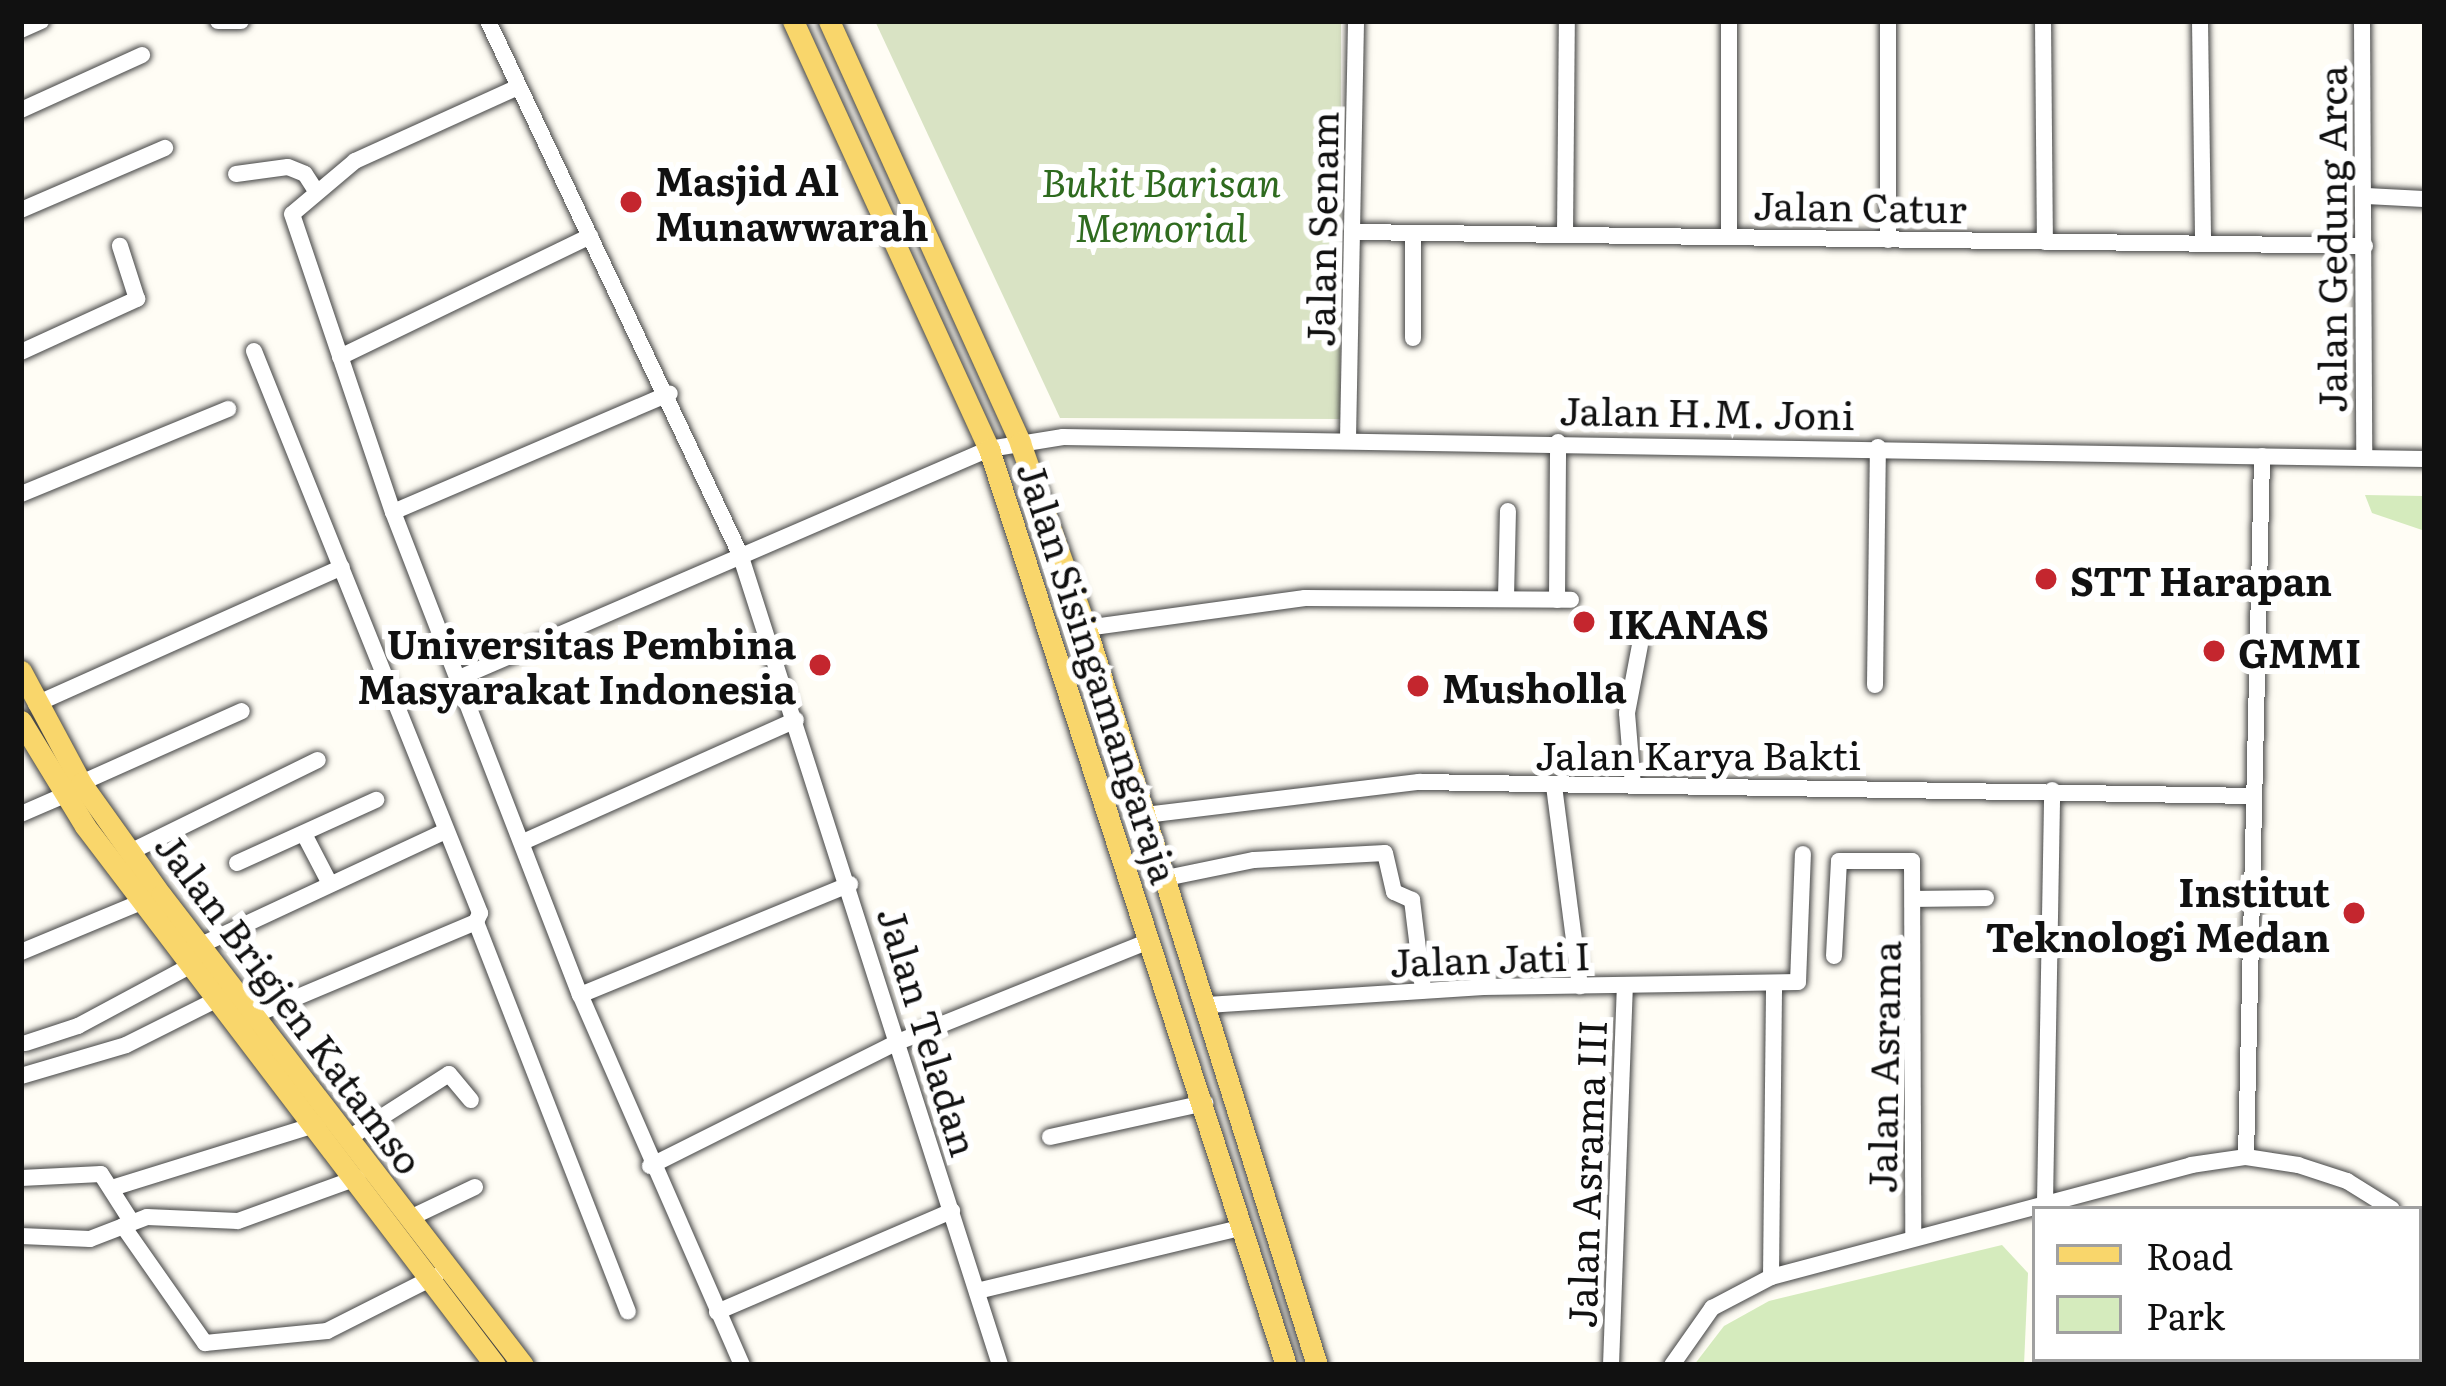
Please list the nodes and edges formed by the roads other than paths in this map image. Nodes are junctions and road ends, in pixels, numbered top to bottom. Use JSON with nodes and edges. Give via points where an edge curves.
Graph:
{"nodes":[{"id":1,"x":40,"y":21,"type":"edge"},
{"id":2,"x":218,"y":21,"type":"edge"},
{"id":3,"x":241,"y":21,"type":"edge"},
{"id":4,"x":488,"y":21,"type":"edge"},
{"id":5,"x":793,"y":21,"type":"edge"},
{"id":6,"x":829,"y":21,"type":"edge"},
{"id":7,"x":1356,"y":21,"type":"edge"},
{"id":8,"x":1567,"y":21,"type":"edge"},
{"id":9,"x":1729,"y":21,"type":"edge"},
{"id":10,"x":1888,"y":21,"type":"edge"},
{"id":11,"x":2043,"y":21,"type":"edge"},
{"id":12,"x":2200,"y":21,"type":"edge"},
{"id":13,"x":2362,"y":21,"type":"edge"},
{"id":14,"x":21,"y":30,"type":"edge"},
{"id":15,"x":142,"y":55,"type":"dead end"},
{"id":16,"x":856,"y":82,"type":"junction"},
{"id":17,"x":518,"y":88,"type":"junction"},
{"id":18,"x":827,"y":96,"type":"junction"},
{"id":19,"x":21,"y":110,"type":"edge"},
{"id":20,"x":165,"y":148,"type":"dead end"},
{"id":21,"x":236,"y":174,"type":"dead end"},
{"id":22,"x":316,"y":191,"type":"junction"},
{"id":23,"x":2365,"y":196,"type":"junction"},
{"id":24,"x":2425,"y":199,"type":"edge"},
{"id":25,"x":21,"y":210,"type":"edge"},
{"id":26,"x":1354,"y":232,"type":"junction"},
{"id":27,"x":1413,"y":234,"type":"junction"},
{"id":28,"x":1565,"y":234,"type":"junction"},
{"id":29,"x":1729,"y":235,"type":"junction"},
{"id":30,"x":590,"y":236,"type":"junction"},
{"id":31,"x":1888,"y":240,"type":"junction"},
{"id":32,"x":2045,"y":242,"type":"junction"},
{"id":33,"x":2203,"y":243,"type":"junction"},
{"id":34,"x":120,"y":246,"type":"dead end"},
{"id":35,"x":2365,"y":246,"type":"junction"},
{"id":36,"x":1412,"y":338,"type":"dead end"},
{"id":37,"x":254,"y":351,"type":"dead end"},
{"id":38,"x":21,"y":352,"type":"edge"},
{"id":39,"x":340,"y":357,"type":"junction"},
{"id":40,"x":670,"y":393,"type":"junction"},
{"id":41,"x":228,"y":410,"type":"dead end"},
{"id":42,"x":1348,"y":439,"type":"junction"},
{"id":43,"x":1558,"y":442,"type":"junction"},
{"id":44,"x":1020,"y":443,"type":"junction"},
{"id":45,"x":1878,"y":447,"type":"junction"},
{"id":46,"x":989,"y":449,"type":"junction"},
{"id":47,"x":2262,"y":455,"type":"junction"},
{"id":48,"x":2364,"y":457,"type":"junction"},
{"id":49,"x":2425,"y":459,"type":"edge"},
{"id":50,"x":21,"y":494,"type":"edge"},
{"id":51,"x":1508,"y":511,"type":"dead end"},
{"id":52,"x":393,"y":512,"type":"junction"},
{"id":53,"x":740,"y":554,"type":"junction"},
{"id":54,"x":341,"y":567,"type":"junction"},
{"id":55,"x":1506,"y":598,"type":"junction"},
{"id":56,"x":1086,"y":628,"type":"junction"},
{"id":57,"x":1640,"y":645,"type":"dead end"},
{"id":58,"x":21,"y":671,"type":"edge"},
{"id":59,"x":459,"y":678,"type":"junction"},
{"id":60,"x":1875,"y":685,"type":"dead end"},
{"id":61,"x":242,"y":711,"type":"dead end"},
{"id":62,"x":28,"y":712,"type":"edge"},
{"id":63,"x":796,"y":720,"type":"junction"},
{"id":64,"x":317,"y":760,"type":"dead end"},
{"id":65,"x":1554,"y":786,"type":"junction"},
{"id":66,"x":1633,"y":786,"type":"junction"},
{"id":67,"x":73,"y":789,"type":"junction"},
{"id":68,"x":2052,"y":790,"type":"junction"},
{"id":69,"x":2253,"y":796,"type":"junction"},
{"id":70,"x":376,"y":800,"type":"dead end"},
{"id":71,"x":21,"y":814,"type":"edge"},
{"id":72,"x":1145,"y":815,"type":"junction"},
{"id":73,"x":443,"y":832,"type":"junction"},
{"id":74,"x":304,"y":834,"type":"junction"},
{"id":75,"x":523,"y":842,"type":"junction"},
{"id":76,"x":130,"y":852,"type":"junction"},
{"id":77,"x":1803,"y":854,"type":"dead end"},
{"id":78,"x":237,"y":863,"type":"dead end"},
{"id":79,"x":1166,"y":878,"type":"junction"},
{"id":80,"x":330,"y":884,"type":"junction"},
{"id":81,"x":850,"y":884,"type":"junction"},
{"id":82,"x":1987,"y":898,"type":"dead end"},
{"id":83,"x":1917,"y":899,"type":"junction"},
{"id":84,"x":142,"y":902,"type":"junction"},
{"id":85,"x":476,"y":922,"type":"junction"},
{"id":86,"x":1149,"y":941,"type":"junction"},
{"id":87,"x":21,"y":952,"type":"edge"},
{"id":88,"x":196,"y":955,"type":"junction"},
{"id":89,"x":1834,"y":956,"type":"dead end"},
{"id":90,"x":1624,"y":985,"type":"junction"},
{"id":91,"x":1774,"y":985,"type":"junction"},
{"id":92,"x":1580,"y":986,"type":"junction"},
{"id":93,"x":1423,"y":990,"type":"junction"},
{"id":94,"x":580,"y":995,"type":"junction"},
{"id":95,"x":218,"y":999,"type":"junction"},
{"id":96,"x":1207,"y":1005,"type":"junction"},
{"id":97,"x":255,"y":1016,"type":"junction"},
{"id":98,"x":898,"y":1042,"type":"junction"},
{"id":99,"x":26,"y":1043,"type":"dead end"},
{"id":100,"x":21,"y":1076,"type":"edge"},
{"id":101,"x":471,"y":1100,"type":"dead end"},
{"id":102,"x":1205,"y":1103,"type":"junction"},
{"id":103,"x":318,"y":1124,"type":"junction"},
{"id":104,"x":352,"y":1136,"type":"junction"},
{"id":105,"x":1050,"y":1137,"type":"dead end"},
{"id":106,"x":2246,"y":1157,"type":"junction"},
{"id":107,"x":650,"y":1166,"type":"junction"},
{"id":108,"x":21,"y":1178,"type":"edge"},
{"id":109,"x":357,"y":1178,"type":"junction"},
{"id":110,"x":475,"y":1186,"type":"dead end"},
{"id":111,"x":112,"y":1188,"type":"junction"},
{"id":112,"x":2044,"y":1202,"type":"junction"},
{"id":113,"x":2387,"y":1206,"type":"edge"},
{"id":114,"x":952,"y":1211,"type":"junction"},
{"id":115,"x":410,"y":1218,"type":"junction"},
{"id":116,"x":127,"y":1223,"type":"junction"},
{"id":117,"x":1243,"y":1227,"type":"junction"},
{"id":118,"x":21,"y":1236,"type":"edge"},
{"id":119,"x":1912,"y":1236,"type":"junction"},
{"id":120,"x":447,"y":1268,"type":"junction"},
{"id":121,"x":1771,"y":1277,"type":"junction"},
{"id":122,"x":428,"y":1281,"type":"junction"},
{"id":123,"x":976,"y":1292,"type":"junction"},
{"id":124,"x":628,"y":1312,"type":"dead end"},
{"id":125,"x":716,"y":1312,"type":"junction"},
{"id":126,"x":495,"y":1365,"type":"edge"},
{"id":127,"x":523,"y":1365,"type":"edge"},
{"id":128,"x":742,"y":1365,"type":"edge"},
{"id":129,"x":1000,"y":1365,"type":"edge"},
{"id":130,"x":1286,"y":1365,"type":"edge"},
{"id":131,"x":1317,"y":1365,"type":"edge"},
{"id":132,"x":1611,"y":1365,"type":"edge"},
{"id":133,"x":1672,"y":1365,"type":"edge"}],
"edges":[{"from":1,"to":14,"type":"street"},
{"from":2,"to":3,"type":"street"},
{"from":4,"to":17,"type":"street"},
{"from":5,"to":18,"type":"main road","name":"Jalan Sisingamangaraja"},
{"from":6,"to":16,"type":"main road","name":"Jalan Sisingamangaraja"},
{"from":7,"to":26,"type":"street","name":"Jalan Senam"},
{"from":8,"to":28,"type":"street"},
{"from":9,"to":29,"type":"street"},
{"from":10,"to":31,"type":"street"},
{"from":11,"to":32,"type":"street"},
{"from":12,"to":33,"type":"street"},
{"from":13,"to":23,"type":"street","name":"Jalan Gedung Arca"},
{"from":15,"to":19,"type":"street"},
{"from":16,"to":18,"type":"main road"},
{"from":16,"to":44,"type":"main road","name":"Jalan Sisingamangaraja"},
{"from":17,"to":22,"type":"street","via":[[355,160]]},
{"from":17,"to":30,"type":"street"},
{"from":18,"to":46,"type":"main road","name":"Jalan Sisingamangaraja"},
{"from":20,"to":25,"type":"street"},
{"from":21,"to":22,"type":"street","via":[[295,169]]},
{"from":22,"to":39,"type":"street","via":[[292,217]]},
{"from":23,"to":24,"type":"street"},
{"from":23,"to":35,"type":"street","name":"Jalan Gedung Arca"},
{"from":26,"to":27,"type":"street","name":"Jalan Catur"},
{"from":26,"to":42,"type":"street","name":"Jalan Senam"},
{"from":27,"to":28,"type":"street","name":"Jalan Catur"},
{"from":27,"to":36,"type":"street"},
{"from":28,"to":29,"type":"street","name":"Jalan Catur"},
{"from":29,"to":31,"type":"street","name":"Jalan Catur"},
{"from":30,"to":39,"type":"street"},
{"from":30,"to":40,"type":"street"},
{"from":31,"to":32,"type":"street","name":"Jalan Catur"},
{"from":32,"to":33,"type":"street","name":"Jalan Catur"},
{"from":33,"to":35,"type":"street","name":"Jalan Catur"},
{"from":34,"to":38,"type":"street","via":[[136,299]]},
{"from":35,"to":48,"type":"street","name":"Jalan Gedung Arca"},
{"from":37,"to":54,"type":"street"},
{"from":39,"to":52,"type":"street"},
{"from":40,"to":52,"type":"street"},
{"from":40,"to":53,"type":"street"},
{"from":41,"to":50,"type":"street"},
{"from":42,"to":43,"type":"street","name":"Jalan H.M. Joni"},
{"from":42,"to":44,"type":"street","name":"Jalan H.M. Joni","via":[[1085,436]]},
{"from":43,"to":45,"type":"street","name":"Jalan H.M. Joni"},
{"from":43,"to":55,"type":"street","via":[[1564,600]]},
{"from":44,"to":46,"type":"street","name":"Jalan H.M. Joni"},
{"from":44,"to":56,"type":"main road","name":"Jalan Sisingamangaraja"},
{"from":45,"to":47,"type":"street","name":"Jalan H.M. Joni"},
{"from":45,"to":60,"type":"street"},
{"from":46,"to":53,"type":"street","name":"Jalan H.M. Joni"},
{"from":46,"to":86,"type":"main road","name":"Jalan Sisingamangaraja"},
{"from":47,"to":48,"type":"street","name":"Jalan H.M. Joni"},
{"from":47,"to":69,"type":"street"},
{"from":48,"to":49,"type":"street","name":"Jalan H.M. Joni"},
{"from":51,"to":55,"type":"street"},
{"from":52,"to":59,"type":"street"},
{"from":53,"to":59,"type":"street","name":"Jalan H.M. Joni"},
{"from":53,"to":63,"type":"street"},
{"from":54,"to":62,"type":"street"},
{"from":54,"to":73,"type":"street"},
{"from":55,"to":56,"type":"street","via":[[1305,598]]},
{"from":56,"to":72,"type":"main road","name":"Jalan Sisingamangaraja"},
{"from":57,"to":66,"type":"street","via":[[1627,713]]},
{"from":58,"to":62,"type":"main road","name":"Jalan Brigjen Katamso"},
{"from":59,"to":75,"type":"street"},
{"from":61,"to":67,"type":"street"},
{"from":62,"to":67,"type":"main road","name":"Jalan Brigjen Katamso"},
{"from":63,"to":75,"type":"street"},
{"from":63,"to":81,"type":"street"},
{"from":64,"to":76,"type":"street"},
{"from":65,"to":66,"type":"street","name":"Jalan Karya Bakti"},
{"from":65,"to":72,"type":"street","name":"Jalan Karya Bakti","via":[[1395,783]]},
{"from":65,"to":92,"type":"street"},
{"from":66,"to":68,"type":"street","name":"Jalan Karya Bakti"},
{"from":67,"to":71,"type":"street"},
{"from":67,"to":76,"type":"main road","name":"Jalan Brigjen Katamso"},
{"from":67,"to":84,"type":"main road","name":"Jalan Brigjen Katamso"},
{"from":68,"to":69,"type":"street","name":"Jalan Karya Bakti"},
{"from":68,"to":112,"type":"street"},
{"from":69,"to":106,"type":"street"},
{"from":70,"to":74,"type":"street"},
{"from":72,"to":79,"type":"main road","name":"Jalan Sisingamangaraja"},
{"from":73,"to":80,"type":"street"},
{"from":73,"to":85,"type":"street","via":[[480,913]]},
{"from":74,"to":78,"type":"street"},
{"from":74,"to":80,"type":"street"},
{"from":75,"to":94,"type":"street"},
{"from":76,"to":88,"type":"main road","name":"Jalan Brigjen Katamso"},
{"from":77,"to":91,"type":"street","name":"Jalan Jati I","via":[[1798,982]]},
{"from":79,"to":93,"type":"street","via":[[1254,860],[1385,853],[1395,893],[1412,900]]},
{"from":79,"to":96,"type":"main road","name":"Jalan Sisingamangaraja"},
{"from":80,"to":88,"type":"street"},
{"from":81,"to":94,"type":"street","name":"Jalan Teladan"},
{"from":81,"to":98,"type":"street","name":"Jalan Teladan"},
{"from":82,"to":83,"type":"street","name":"Jalan Asrama"},
{"from":83,"to":89,"type":"street","name":"Jalan Asrama","via":[[1912,861],[1839,861]]},
{"from":83,"to":119,"type":"street","name":"Jalan Asrama"},
{"from":84,"to":87,"type":"street"},
{"from":84,"to":88,"type":"main road","name":"Jalan Brigjen Katamso"},
{"from":85,"to":97,"type":"street"},
{"from":85,"to":124,"type":"street"},
{"from":86,"to":98,"type":"street"},
{"from":86,"to":102,"type":"main road","name":"Jalan Sisingamangaraja"},
{"from":88,"to":95,"type":"main road","name":"Jalan Brigjen Katamso"},
{"from":88,"to":97,"type":"main road","name":"Jalan Brigjen Katamso"},
{"from":88,"to":99,"type":"street","via":[[78,1026]]},
{"from":90,"to":91,"type":"street","name":"Jalan Jati I"},
{"from":90,"to":92,"type":"street","name":"Jalan Jati I"},
{"from":90,"to":132,"type":"street","name":"Jalan Asrama III"},
{"from":91,"to":121,"type":"street"},
{"from":92,"to":93,"type":"street","name":"Jalan Jati I"},
{"from":93,"to":96,"type":"street","name":"Jalan Jati I"},
{"from":94,"to":107,"type":"street"},
{"from":95,"to":100,"type":"street","via":[[126,1045]]},
{"from":95,"to":103,"type":"main road","name":"Jalan Brigjen Katamso"},
{"from":96,"to":131,"type":"main road","name":"Jalan Sisingamangaraja"},
{"from":97,"to":104,"type":"main road","name":"Jalan Brigjen Katamso"},
{"from":98,"to":107,"type":"street"},
{"from":98,"to":114,"type":"street","name":"Jalan Teladan"},
{"from":101,"to":104,"type":"street","via":[[448,1073]]},
{"from":102,"to":105,"type":"street"},
{"from":102,"to":117,"type":"main road","name":"Jalan Sisingamangaraja"},
{"from":103,"to":109,"type":"main road","name":"Jalan Brigjen Katamso"},
{"from":103,"to":111,"type":"street"},
{"from":104,"to":115,"type":"main road","name":"Jalan Brigjen Katamso"},
{"from":106,"to":112,"type":"street"},
{"from":106,"to":113,"type":"street","via":[[2347,1181]]},
{"from":107,"to":125,"type":"street"},
{"from":108,"to":111,"type":"street","via":[[100,1174]]},
{"from":109,"to":116,"type":"street","via":[[238,1221]]},
{"from":109,"to":122,"type":"main road","name":"Jalan Brigjen Katamso"},
{"from":110,"to":115,"type":"street"},
{"from":111,"to":116,"type":"street"},
{"from":112,"to":119,"type":"street"},
{"from":114,"to":123,"type":"street","name":"Jalan Teladan"},
{"from":114,"to":125,"type":"street"},
{"from":115,"to":120,"type":"main road","name":"Jalan Brigjen Katamso"},
{"from":116,"to":118,"type":"street","via":[[90,1239]]},
{"from":116,"to":122,"type":"street","via":[[205,1343],[327,1331]]},
{"from":117,"to":123,"type":"street"},
{"from":117,"to":130,"type":"main road","name":"Jalan Sisingamangaraja"},
{"from":119,"to":121,"type":"street"},
{"from":120,"to":122,"type":"street"},
{"from":120,"to":127,"type":"main road","name":"Jalan Brigjen Katamso"},
{"from":121,"to":133,"type":"street","via":[[1712,1309]]},
{"from":122,"to":126,"type":"main road","name":"Jalan Brigjen Katamso"},
{"from":123,"to":129,"type":"street","name":"Jalan Teladan"},
{"from":125,"to":128,"type":"street"}]}
